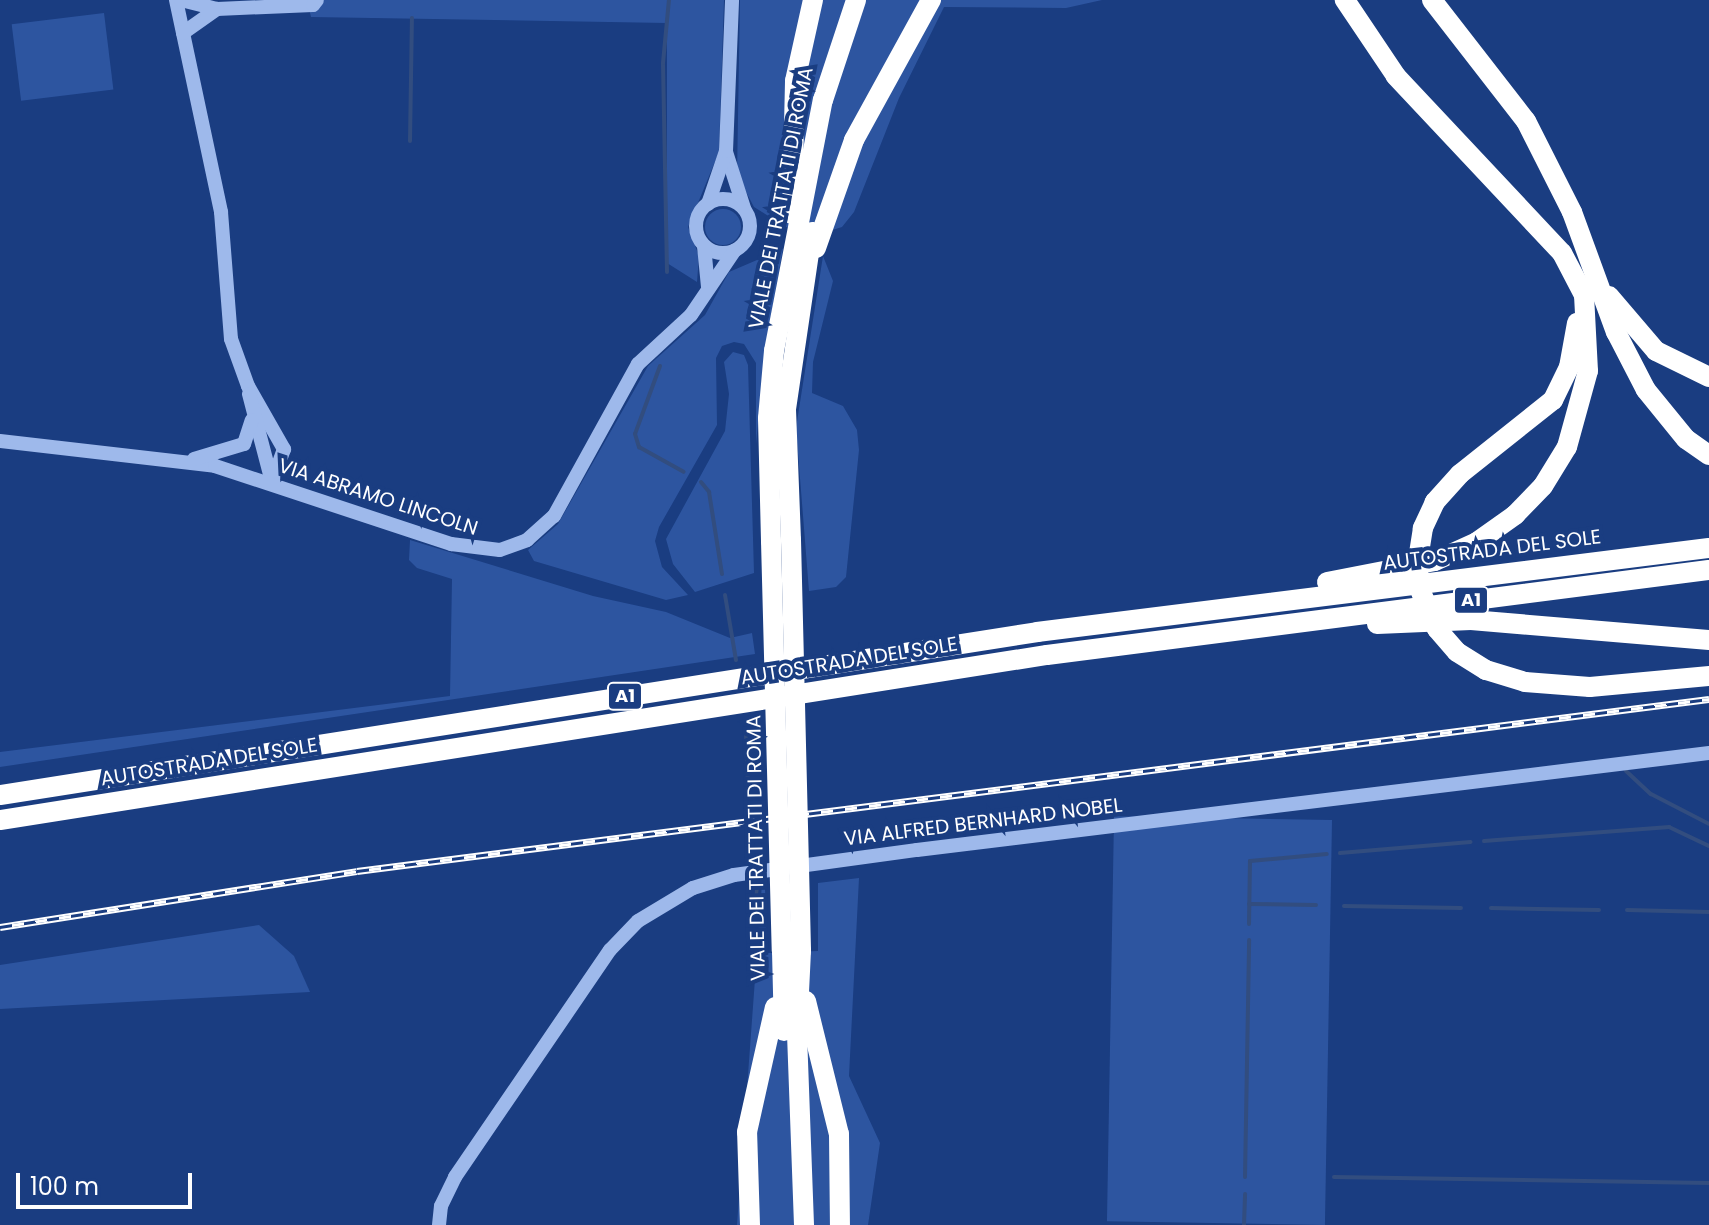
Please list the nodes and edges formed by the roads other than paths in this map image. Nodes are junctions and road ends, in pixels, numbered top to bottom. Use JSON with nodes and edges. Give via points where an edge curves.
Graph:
{"nodes":[{"id":1,"x":178,"y":0,"type":"edge"},
{"id":2,"x":317,"y":0,"type":"edge"},
{"id":3,"x":732,"y":0,"type":"edge"},
{"id":4,"x":813,"y":0,"type":"edge"},
{"id":5,"x":856,"y":0,"type":"edge"},
{"id":6,"x":870,"y":0,"type":"edge"},
{"id":7,"x":931,"y":0,"type":"edge"},
{"id":8,"x":1345,"y":0,"type":"edge"},
{"id":9,"x":1432,"y":0,"type":"edge"},
{"id":10,"x":217,"y":9,"type":"junction"},
{"id":11,"x":183,"y":33,"type":"junction"},
{"id":12,"x":726,"y":151,"type":"junction"},
{"id":13,"x":708,"y":204,"type":"junction"},
{"id":14,"x":744,"y":208,"type":"junction"},
{"id":15,"x":704,"y":246,"type":"junction"},
{"id":16,"x":735,"y":250,"type":"junction"},
{"id":17,"x":1562,"y":253,"type":"junction"},
{"id":18,"x":807,"y":278,"type":"junction"},
{"id":19,"x":708,"y":287,"type":"junction"},
{"id":20,"x":1602,"y":288,"type":"junction"},
{"id":21,"x":787,"y":289,"type":"junction"},
{"id":22,"x":1709,"y":377,"type":"edge"},
{"id":23,"x":248,"y":386,"type":"junction"},
{"id":24,"x":252,"y":411,"type":"junction"},
{"id":25,"x":0,"y":441,"type":"edge"},
{"id":26,"x":1709,"y":455,"type":"edge"},
{"id":27,"x":283,"y":458,"type":"junction"},
{"id":28,"x":187,"y":461,"type":"junction"},
{"id":29,"x":272,"y":482,"type":"junction"},
{"id":30,"x":287,"y":488,"type":"junction"},
{"id":31,"x":781,"y":541,"type":"junction"},
{"id":32,"x":1709,"y":548,"type":"edge"},
{"id":33,"x":1709,"y":570,"type":"edge"},
{"id":34,"x":1250,"y":603,"type":"junction"},
{"id":35,"x":1233,"y":629,"type":"junction"},
{"id":36,"x":1709,"y":640,"type":"edge"},
{"id":37,"x":1709,"y":676,"type":"edge"},
{"id":38,"x":1709,"y":753,"type":"edge"},
{"id":39,"x":0,"y":795,"type":"edge"},
{"id":40,"x":0,"y":820,"type":"edge"},
{"id":41,"x":791,"y":957,"type":"junction"},
{"id":42,"x":439,"y":1225,"type":"edge"},
{"id":43,"x":750,"y":1225,"type":"edge"},
{"id":44,"x":792,"y":1225,"type":"edge"},
{"id":45,"x":804,"y":1225,"type":"edge"},
{"id":46,"x":840,"y":1225,"type":"edge"}],
"edges":[{"from":1,"to":10,"type":"street"},
{"from":1,"to":11,"type":"street"},
{"from":2,"to":10,"type":"street","via":[[313,5]]},
{"from":3,"to":12,"type":"street","name":"VIA ABRAMO LINCOLN"},
{"from":4,"to":21,"type":"highway","via":[[795,81]]},
{"from":5,"to":21,"type":"highway","name":"VIALE DEI TRATTATI DI ROMA","via":[[826,86]]},
{"from":6,"to":18,"type":"highway","name":"VIALE DEI TRATTATI DI ROMA","via":[[836,98]]},
{"from":7,"to":18,"type":"highway","via":[[847,154]]},
{"from":8,"to":17,"type":"highway","via":[[1396,76]]},
{"from":9,"to":20,"type":"highway","via":[[1526,121]]},
{"from":10,"to":11,"type":"street"},
{"from":11,"to":23,"type":"street","via":[[221,212],[231,339]]},
{"from":12,"to":13,"type":"street","name":"VIA ABRAMO LINCOLN"},
{"from":12,"to":14,"type":"street","name":"VIA ABRAMO LINCOLN"},
{"from":13,"to":14,"type":"street","via":[[727,199]]},
{"from":13,"to":15,"type":"street","name":"VIA ABRAMO LINCOLN","via":[[696,224]]},
{"from":14,"to":16,"type":"street","name":"VIA ABRAMO LINCOLN","via":[[750,228]]},
{"from":15,"to":16,"type":"street","via":[[719,253]]},
{"from":15,"to":19,"type":"street","name":"VIA ABRAMO LINCOLN"},
{"from":16,"to":19,"type":"street","name":"VIA ABRAMO LINCOLN"},
{"from":17,"to":34,"type":"highway","via":[[1584,295],[1588,371],[1575,427],[1543,486],[1492,533],[1435,561]]},
{"from":17,"to":37,"type":"highway","bridge":true,"via":[[1577,319],[1566,377],[1536,418],[1460,474],[1435,502],[1418,543],[1425,604],[1457,652],[1486,670],[1525,682],[1590,687]]},
{"from":18,"to":31,"type":"highway","name":"VIALE DEI TRATTATI DI ROMA","via":[[786,409]]},
{"from":19,"to":30,"type":"street","name":"VIA ABRAMO LINCOLN","via":[[691,315],[638,364],[554,516],[527,540],[500,550],[474,551]]},
{"from":20,"to":22,"type":"highway","via":[[1656,351]]},
{"from":20,"to":26,"type":"highway","via":[[1616,332],[1646,390],[1676,428]]},
{"from":21,"to":31,"type":"highway","name":"VIALE DEI TRATTATI DI ROMA","via":[[770,384]]},
{"from":23,"to":24,"type":"street"},
{"from":23,"to":27,"type":"street","via":[[282,442]]},
{"from":24,"to":28,"type":"street","via":[[252,432],[244,444]]},
{"from":24,"to":29,"type":"street"},
{"from":25,"to":28,"type":"street","name":"VIA ABRAMO LINCOLN"},
{"from":27,"to":29,"type":"street"},
{"from":27,"to":30,"type":"street"},
{"from":28,"to":29,"type":"street","name":"VIA ABRAMO LINCOLN"},
{"from":29,"to":30,"type":"street","name":"VIA ABRAMO LINCOLN"},
{"from":31,"to":41,"type":"highway","name":"VIALE DEI TRATTATI DI ROMA","bridge":true},
{"from":32,"to":34,"type":"highway","name":"AUTOSTRADA DEL SOLE","number":"A1"},
{"from":33,"to":35,"type":"highway","name":"AUTOSTRADA DEL SOLE","number":"A1"},
{"from":34,"to":39,"type":"highway","name":"AUTOSTRADA DEL SOLE","number":"A1"},
{"from":35,"to":36,"type":"highway","via":[[1471,620]]},
{"from":35,"to":40,"type":"highway","name":"AUTOSTRADA DEL SOLE","number":"A1"},
{"from":38,"to":42,"type":"street","name":"VIA ALFRED BERNHARD NOBEL","via":[[917,850],[734,875],[693,888],[646,914],[610,950],[455,1177],[441,1206]]},
{"from":41,"to":43,"type":"highway","via":[[747,1132]]},
{"from":41,"to":44,"type":"highway","name":"VIALE DEI TRATTATI DI ROMA"},
{"from":41,"to":45,"type":"highway","name":"VIALE DEI TRATTATI DI ROMA"},
{"from":41,"to":46,"type":"highway","via":[[839,1134]]}]}
